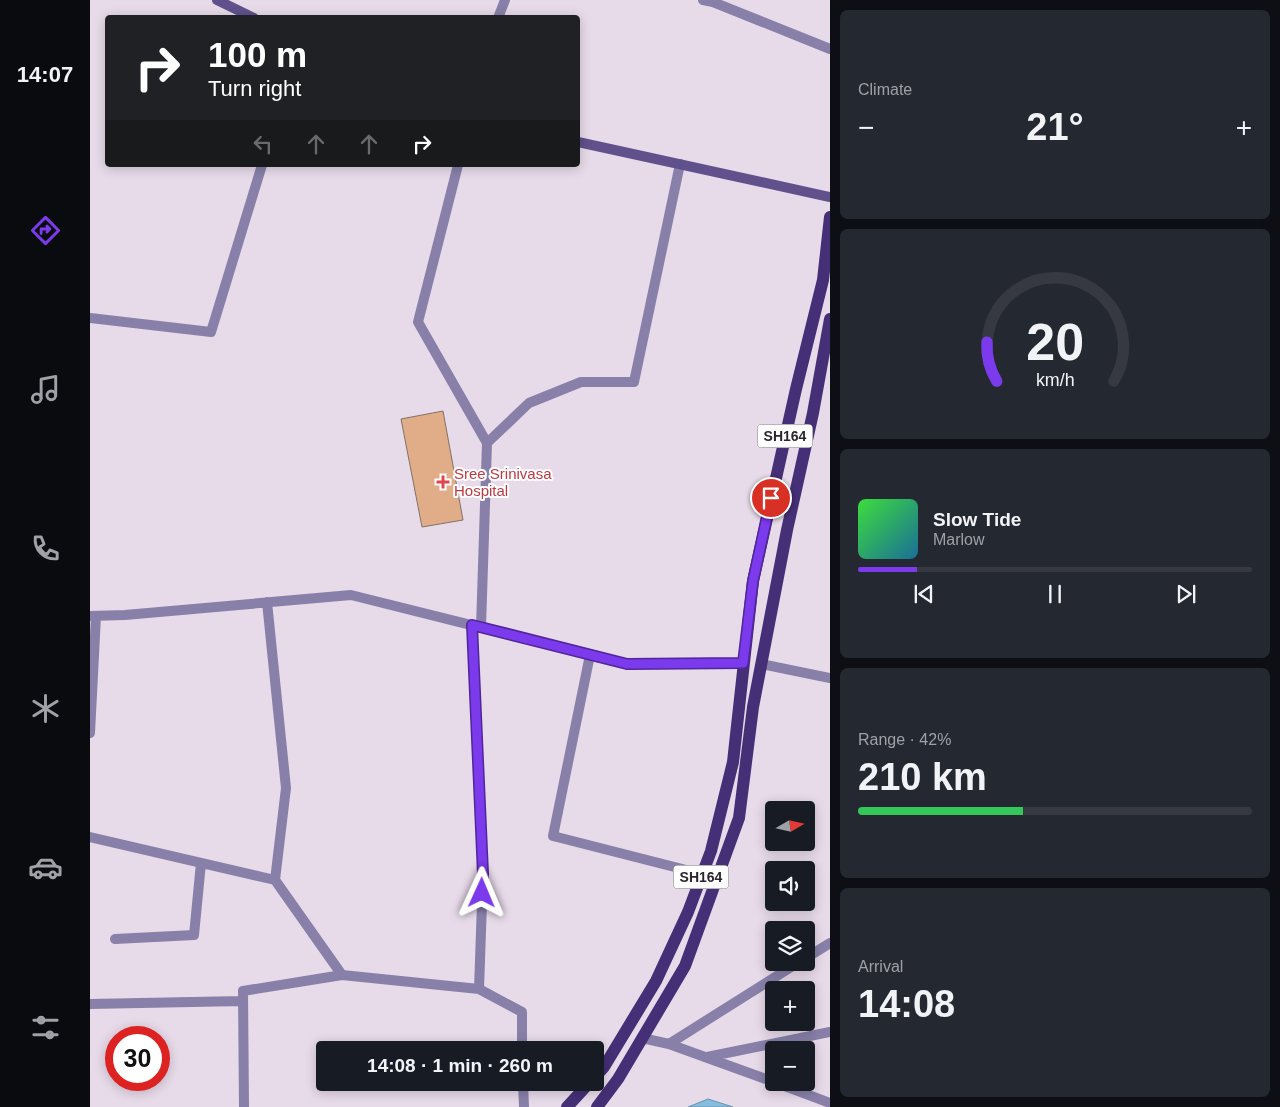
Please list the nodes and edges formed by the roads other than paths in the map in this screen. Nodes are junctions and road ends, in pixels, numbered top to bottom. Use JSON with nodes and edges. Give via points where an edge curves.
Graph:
{"nodes":[{"id":1,"x":217,"y":0,"type":"edge"},
{"id":2,"x":505,"y":0,"type":"edge"},
{"id":3,"x":703,"y":0,"type":"edge"},
{"id":4,"x":248,"y":15,"type":"edge"},
{"id":5,"x":499,"y":15,"type":"edge"},
{"id":6,"x":830,"y":49,"type":"edge"},
{"id":7,"x":580,"y":142,"type":"edge"},
{"id":8,"x":680,"y":164,"type":"junction"},
{"id":9,"x":261,"y":167,"type":"edge"},
{"id":10,"x":457,"y":167,"type":"edge"},
{"id":11,"x":830,"y":197,"type":"edge"},
{"id":12,"x":830,"y":217,"type":"edge"},
{"id":13,"x":90,"y":318,"type":"edge"},
{"id":14,"x":830,"y":318,"type":"edge"},
{"id":15,"x":487,"y":443,"type":"junction"},
{"id":16,"x":267,"y":602,"type":"junction"},
{"id":17,"x":93,"y":616,"type":"edge"},
{"id":18,"x":476,"y":626,"type":"junction"},
{"id":19,"x":590,"y":655,"type":"junction"},
{"id":20,"x":743,"y":663,"type":"junction"},
{"id":21,"x":761,"y":664,"type":"junction"},
{"id":22,"x":830,"y":678,"type":"edge"},
{"id":23,"x":90,"y":733,"type":"edge"},
{"id":24,"x":90,"y":837,"type":"edge"},
{"id":25,"x":200,"y":863,"type":"junction"},
{"id":26,"x":702,"y":874,"type":"junction"},
{"id":27,"x":275,"y":880,"type":"junction"},
{"id":28,"x":115,"y":939,"type":"dead end"},
{"id":29,"x":830,"y":943,"type":"edge"},
{"id":30,"x":815,"y":952,"type":"edge"},
{"id":31,"x":785,"y":971,"type":"edge"},
{"id":32,"x":342,"y":975,"type":"junction"},
{"id":33,"x":479,"y":989,"type":"junction"},
{"id":34,"x":243,"y":1001,"type":"junction"},
{"id":35,"x":90,"y":1004,"type":"edge"},
{"id":36,"x":830,"y":1032,"type":"edge"},
{"id":37,"x":642,"y":1038,"type":"junction"},
{"id":38,"x":522,"y":1041,"type":"edge"},
{"id":39,"x":669,"y":1044,"type":"junction"},
{"id":40,"x":706,"y":1057,"type":"junction"},
{"id":41,"x":604,"y":1067,"type":"edge"},
{"id":42,"x":765,"y":1079,"type":"edge"},
{"id":43,"x":523,"y":1091,"type":"edge"},
{"id":44,"x":582,"y":1091,"type":"edge"},
{"id":45,"x":798,"y":1091,"type":"edge"},
{"id":46,"x":830,"y":1103,"type":"edge"},
{"id":47,"x":244,"y":1107,"type":"edge"},
{"id":48,"x":524,"y":1107,"type":"edge"},
{"id":49,"x":567,"y":1107,"type":"edge"},
{"id":50,"x":597,"y":1107,"type":"edge"}],
"edges":[{"from":1,"to":4,"type":"main road"},
{"from":2,"to":5,"type":"street"},
{"from":3,"to":6,"type":"street"},
{"from":7,"to":8,"type":"main road"},
{"from":8,"to":11,"type":"main road"},
{"from":8,"to":15,"type":"street","via":[[634,382],[581,382],[529,403]]},
{"from":9,"to":13,"type":"street","via":[[212,332]]},
{"from":10,"to":15,"type":"street","via":[[418,322]]},
{"from":12,"to":20,"type":"main road","number":"SH164","via":[[822,280],[753,581]]},
{"from":14,"to":21,"type":"main road"},
{"from":15,"to":18,"type":"street"},
{"from":16,"to":17,"type":"street"},
{"from":16,"to":18,"type":"street","via":[[351,594]]},
{"from":16,"to":27,"type":"street","via":[[286,788]]},
{"from":17,"to":23,"type":"street"},
{"from":18,"to":19,"type":"street"},
{"from":18,"to":33,"type":"street","via":[[483,874]]},
{"from":19,"to":20,"type":"street","via":[[627,664]]},
{"from":19,"to":26,"type":"street","via":[[553,836]]},
{"from":20,"to":26,"type":"main road","number":"SH164","via":[[733,762]]},
{"from":21,"to":22,"type":"street"},
{"from":21,"to":37,"type":"main road","via":[[739,818],[685,966]]},
{"from":24,"to":25,"type":"street"},
{"from":25,"to":27,"type":"street"},
{"from":25,"to":28,"type":"street","via":[[194,934]]},
{"from":26,"to":41,"type":"main road","number":"SH164","via":[[656,981]]},
{"from":27,"to":32,"type":"street"},
{"from":29,"to":30,"type":"street"},
{"from":31,"to":39,"type":"street"},
{"from":32,"to":33,"type":"street"},
{"from":32,"to":34,"type":"street","via":[[243,991]]},
{"from":33,"to":38,"type":"street","via":[[522,1012]]},
{"from":34,"to":35,"type":"street"},
{"from":34,"to":47,"type":"street"},
{"from":36,"to":40,"type":"street"},
{"from":37,"to":39,"type":"street"},
{"from":37,"to":50,"type":"main road"},
{"from":39,"to":40,"type":"street"},
{"from":40,"to":42,"type":"street"},
{"from":43,"to":48,"type":"street"},
{"from":44,"to":49,"type":"main road"},
{"from":45,"to":46,"type":"street"}]}
